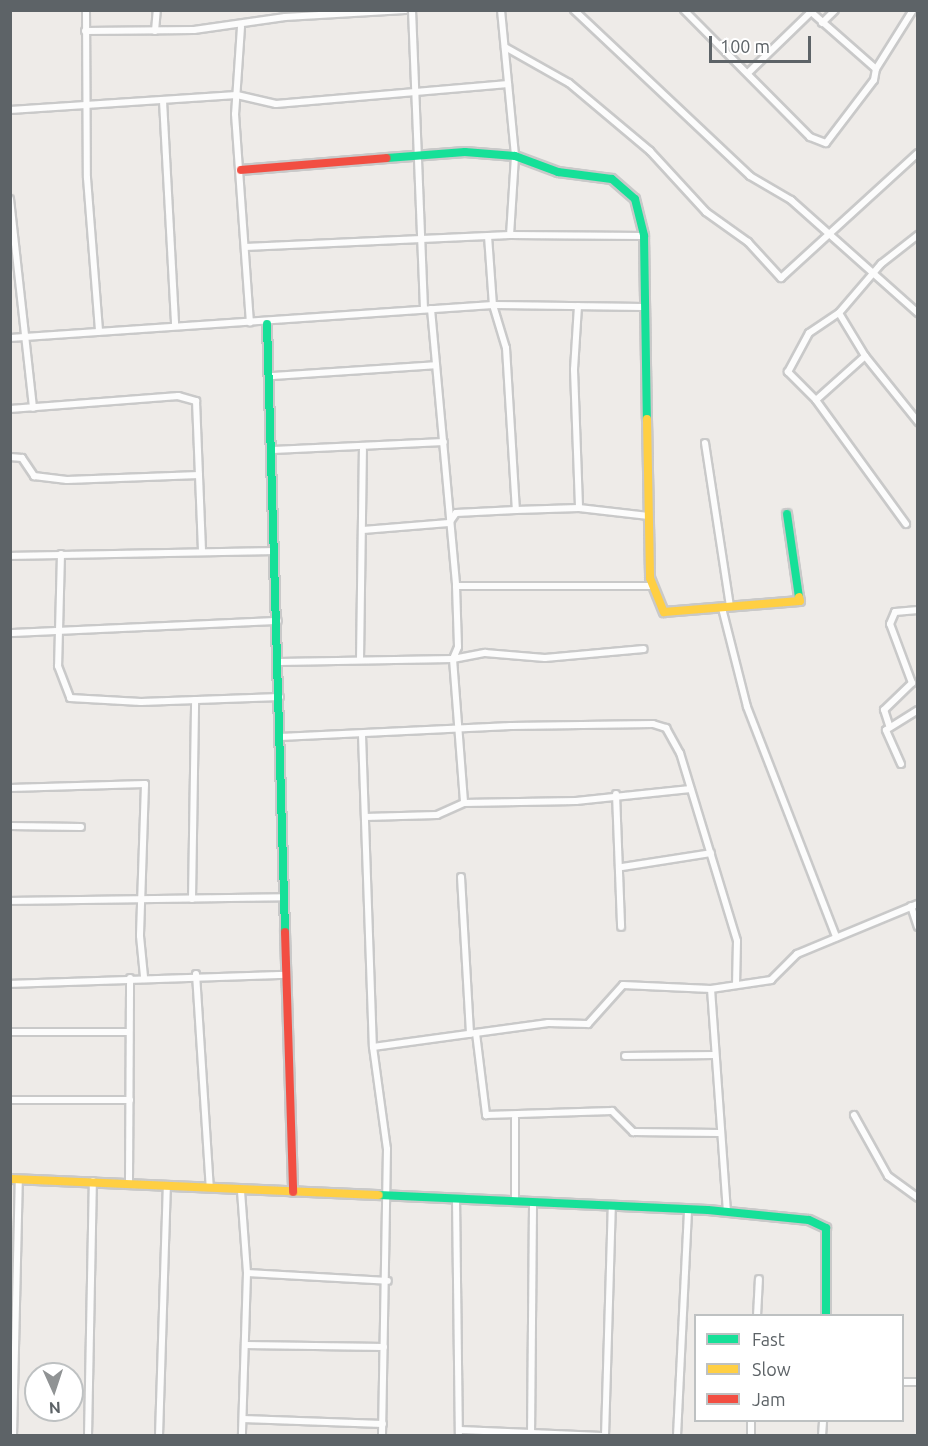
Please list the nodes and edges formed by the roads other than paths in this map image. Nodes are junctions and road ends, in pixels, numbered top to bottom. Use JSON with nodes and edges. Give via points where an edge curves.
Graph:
{"nodes":[{"id":1,"x":86,"y":10,"type":"edge"},
{"id":2,"x":157,"y":10,"type":"edge"},
{"id":3,"x":405,"y":10,"type":"edge"},
{"id":4,"x":412,"y":10,"type":"edge"},
{"id":5,"x":501,"y":10,"type":"edge"},
{"id":6,"x":574,"y":10,"type":"edge"},
{"id":7,"x":684,"y":10,"type":"edge"},
{"id":8,"x":835,"y":10,"type":"edge"},
{"id":9,"x":913,"y":10,"type":"edge"},
{"id":10,"x":810,"y":11,"type":"edge"},
{"id":11,"x":332,"y":12,"type":"edge"},
{"id":12,"x":822,"y":23,"type":"junction"},
{"id":13,"x":241,"y":27,"type":"junction"},
{"id":14,"x":86,"y":31,"type":"junction"},
{"id":15,"x":155,"y":31,"type":"junction"},
{"id":16,"x":505,"y":47,"type":"junction"},
{"id":17,"x":876,"y":69,"type":"junction"},
{"id":18,"x":748,"y":73,"type":"junction"},
{"id":19,"x":508,"y":84,"type":"junction"},
{"id":20,"x":412,"y":89,"type":"junction"},
{"id":21,"x":237,"y":95,"type":"junction"},
{"id":22,"x":163,"y":101,"type":"junction"},
{"id":23,"x":88,"y":104,"type":"junction"},
{"id":24,"x":10,"y":110,"type":"edge"},
{"id":25,"x":918,"y":153,"type":"edge"},
{"id":26,"x":416,"y":156,"type":"junction"},
{"id":27,"x":515,"y":156,"type":"junction"},
{"id":28,"x":241,"y":170,"type":"junction"},
{"id":29,"x":10,"y":199,"type":"edge"},
{"id":30,"x":918,"y":235,"type":"edge"},
{"id":31,"x":488,"y":236,"type":"junction"},
{"id":32,"x":510,"y":236,"type":"junction"},
{"id":33,"x":644,"y":236,"type":"junction"},
{"id":34,"x":830,"y":236,"type":"junction"},
{"id":35,"x":13,"y":240,"type":"edge"},
{"id":36,"x":422,"y":241,"type":"junction"},
{"id":37,"x":245,"y":247,"type":"junction"},
{"id":38,"x":872,"y":275,"type":"junction"},
{"id":39,"x":494,"y":304,"type":"junction"},
{"id":40,"x":578,"y":306,"type":"junction"},
{"id":41,"x":643,"y":307,"type":"junction"},
{"id":42,"x":428,"y":309,"type":"junction"},
{"id":43,"x":839,"y":313,"type":"junction"},
{"id":44,"x":918,"y":313,"type":"edge"},
{"id":45,"x":250,"y":322,"type":"junction"},
{"id":46,"x":175,"y":324,"type":"junction"},
{"id":47,"x":267,"y":324,"type":"junction"},
{"id":48,"x":99,"y":332,"type":"junction"},
{"id":49,"x":10,"y":338,"type":"edge"},
{"id":50,"x":25,"y":338,"type":"junction"},
{"id":51,"x":865,"y":356,"type":"junction"},
{"id":52,"x":436,"y":366,"type":"junction"},
{"id":53,"x":272,"y":376,"type":"junction"},
{"id":54,"x":816,"y":400,"type":"junction"},
{"id":55,"x":33,"y":408,"type":"junction"},
{"id":56,"x":10,"y":409,"type":"edge"},
{"id":57,"x":918,"y":422,"type":"edge"},
{"id":58,"x":444,"y":442,"type":"junction"},
{"id":59,"x":705,"y":443,"type":"dead end"},
{"id":60,"x":273,"y":450,"type":"junction"},
{"id":61,"x":363,"y":450,"type":"junction"},
{"id":62,"x":10,"y":458,"type":"edge"},
{"id":63,"x":199,"y":475,"type":"junction"},
{"id":64,"x":579,"y":508,"type":"junction"},
{"id":65,"x":516,"y":510,"type":"junction"},
{"id":66,"x":787,"y":513,"type":"dead end"},
{"id":67,"x":649,"y":516,"type":"junction"},
{"id":68,"x":449,"y":523,"type":"junction"},
{"id":69,"x":906,"y":524,"type":"dead end"},
{"id":70,"x":363,"y":530,"type":"junction"},
{"id":71,"x":273,"y":551,"type":"junction"},
{"id":72,"x":202,"y":552,"type":"junction"},
{"id":73,"x":61,"y":554,"type":"junction"},
{"id":74,"x":10,"y":556,"type":"edge"},
{"id":75,"x":456,"y":586,"type":"junction"},
{"id":76,"x":653,"y":586,"type":"junction"},
{"id":77,"x":726,"y":608,"type":"junction"},
{"id":78,"x":918,"y":610,"type":"edge"},
{"id":79,"x":278,"y":621,"type":"junction"},
{"id":80,"x":59,"y":629,"type":"junction"},
{"id":81,"x":10,"y":633,"type":"edge"},
{"id":82,"x":644,"y":649,"type":"dead end"},
{"id":83,"x":453,"y":659,"type":"junction"},
{"id":84,"x":360,"y":660,"type":"junction"},
{"id":85,"x":279,"y":662,"type":"junction"},
{"id":86,"x":280,"y":697,"type":"junction"},
{"id":87,"x":195,"y":700,"type":"junction"},
{"id":88,"x":918,"y":710,"type":"edge"},
{"id":89,"x":889,"y":725,"type":"junction"},
{"id":90,"x":458,"y":729,"type":"junction"},
{"id":91,"x":362,"y":735,"type":"junction"},
{"id":92,"x":280,"y":737,"type":"junction"},
{"id":93,"x":901,"y":764,"type":"dead end"},
{"id":94,"x":10,"y":788,"type":"edge"},
{"id":95,"x":690,"y":789,"type":"junction"},
{"id":96,"x":616,"y":795,"type":"junction"},
{"id":97,"x":464,"y":803,"type":"junction"},
{"id":98,"x":365,"y":817,"type":"junction"},
{"id":99,"x":10,"y":826,"type":"edge"},
{"id":100,"x":81,"y":827,"type":"dead end"},
{"id":101,"x":711,"y":853,"type":"junction"},
{"id":102,"x":622,"y":867,"type":"junction"},
{"id":103,"x":461,"y":877,"type":"dead end"},
{"id":104,"x":282,"y":897,"type":"junction"},
{"id":105,"x":192,"y":899,"type":"junction"},
{"id":106,"x":144,"y":900,"type":"junction"},
{"id":107,"x":10,"y":901,"type":"edge"},
{"id":108,"x":914,"y":905,"type":"edge"},
{"id":109,"x":621,"y":927,"type":"dead end"},
{"id":110,"x":918,"y":927,"type":"edge"},
{"id":111,"x":836,"y":937,"type":"junction"},
{"id":112,"x":196,"y":974,"type":"junction"},
{"id":113,"x":284,"y":975,"type":"junction"},
{"id":114,"x":144,"y":977,"type":"junction"},
{"id":115,"x":130,"y":978,"type":"junction"},
{"id":116,"x":10,"y":984,"type":"edge"},
{"id":117,"x":736,"y":986,"type":"junction"},
{"id":118,"x":711,"y":989,"type":"junction"},
{"id":119,"x":10,"y":1032,"type":"edge"},
{"id":120,"x":129,"y":1032,"type":"junction"},
{"id":121,"x":473,"y":1033,"type":"junction"},
{"id":122,"x":373,"y":1047,"type":"junction"},
{"id":123,"x":715,"y":1055,"type":"junction"},
{"id":124,"x":625,"y":1056,"type":"dead end"},
{"id":125,"x":10,"y":1100,"type":"edge"},
{"id":126,"x":130,"y":1100,"type":"junction"},
{"id":127,"x":854,"y":1115,"type":"dead end"},
{"id":128,"x":515,"y":1118,"type":"junction"},
{"id":129,"x":719,"y":1133,"type":"junction"},
{"id":130,"x":15,"y":1179,"type":"edge"},
{"id":131,"x":93,"y":1181,"type":"junction"},
{"id":132,"x":129,"y":1182,"type":"junction"},
{"id":133,"x":167,"y":1187,"type":"junction"},
{"id":134,"x":210,"y":1188,"type":"junction"},
{"id":135,"x":241,"y":1191,"type":"junction"},
{"id":136,"x":293,"y":1192,"type":"junction"},
{"id":137,"x":387,"y":1195,"type":"junction"},
{"id":138,"x":456,"y":1198,"type":"junction"},
{"id":139,"x":918,"y":1198,"type":"edge"},
{"id":140,"x":515,"y":1201,"type":"junction"},
{"id":141,"x":533,"y":1204,"type":"junction"},
{"id":142,"x":612,"y":1205,"type":"junction"},
{"id":143,"x":688,"y":1211,"type":"junction"},
{"id":144,"x":727,"y":1212,"type":"junction"},
{"id":145,"x":14,"y":1259,"type":"edge"},
{"id":146,"x":247,"y":1273,"type":"junction"},
{"id":147,"x":759,"y":1279,"type":"dead end"},
{"id":148,"x":388,"y":1281,"type":"junction"},
{"id":149,"x":757,"y":1314,"type":"edge"},
{"id":150,"x":826,"y":1314,"type":"edge"},
{"id":151,"x":14,"y":1330,"type":"edge"},
{"id":152,"x":245,"y":1345,"type":"junction"},
{"id":153,"x":384,"y":1347,"type":"junction"},
{"id":154,"x":12,"y":1405,"type":"edge"},
{"id":155,"x":243,"y":1419,"type":"junction"},
{"id":156,"x":382,"y":1424,"type":"junction"},
{"id":157,"x":459,"y":1433,"type":"edge"},
{"id":158,"x":531,"y":1434,"type":"edge"},
{"id":159,"x":13,"y":1436,"type":"edge"},
{"id":160,"x":88,"y":1436,"type":"edge"},
{"id":161,"x":159,"y":1436,"type":"edge"},
{"id":162,"x":242,"y":1436,"type":"edge"},
{"id":163,"x":382,"y":1436,"type":"edge"},
{"id":164,"x":603,"y":1436,"type":"edge"},
{"id":165,"x":677,"y":1436,"type":"edge"}],
"edges":[{"from":1,"to":14,"type":"street"},
{"from":2,"to":15,"type":"street"},
{"from":3,"to":11,"type":"street"},
{"from":4,"to":20,"type":"street"},
{"from":5,"to":16,"type":"street"},
{"from":6,"to":34,"type":"street","via":[[750,176],[791,200]]},
{"from":7,"to":18,"type":"street"},
{"from":8,"to":12,"type":"street"},
{"from":9,"to":17,"type":"street"},
{"from":10,"to":12,"type":"street"},
{"from":10,"to":18,"type":"street"},
{"from":11,"to":13,"type":"street"},
{"from":12,"to":17,"type":"street"},
{"from":13,"to":15,"type":"street"},
{"from":13,"to":21,"type":"street"},
{"from":14,"to":15,"type":"street"},
{"from":14,"to":23,"type":"street"},
{"from":16,"to":19,"type":"street"},
{"from":16,"to":34,"type":"street","via":[[569,83],[650,151],[706,212],[748,243],[781,278]]},
{"from":17,"to":18,"type":"street","via":[[874,80],[826,143],[810,136]]},
{"from":19,"to":20,"type":"street"},
{"from":19,"to":27,"type":"street"},
{"from":20,"to":21,"type":"street","via":[[276,104]]},
{"from":20,"to":26,"type":"street"},
{"from":21,"to":22,"type":"street"},
{"from":21,"to":28,"type":"street"},
{"from":22,"to":23,"type":"street"},
{"from":22,"to":46,"type":"street"},
{"from":23,"to":24,"type":"street"},
{"from":23,"to":48,"type":"street","via":[[87,178]]},
{"from":25,"to":34,"type":"street"},
{"from":26,"to":27,"type":"street"},
{"from":26,"to":28,"type":"street"},
{"from":26,"to":36,"type":"street"},
{"from":27,"to":32,"type":"street"},
{"from":27,"to":33,"type":"street","via":[[558,172],[612,179],[634,200]]},
{"from":28,"to":37,"type":"street"},
{"from":29,"to":35,"type":"street"},
{"from":30,"to":38,"type":"street"},
{"from":31,"to":32,"type":"street"},
{"from":31,"to":36,"type":"street"},
{"from":31,"to":39,"type":"street"},
{"from":32,"to":33,"type":"street"},
{"from":33,"to":41,"type":"street"},
{"from":34,"to":38,"type":"street"},
{"from":35,"to":50,"type":"street"},
{"from":36,"to":37,"type":"street"},
{"from":36,"to":42,"type":"street"},
{"from":37,"to":45,"type":"street"},
{"from":38,"to":43,"type":"street"},
{"from":38,"to":44,"type":"street"},
{"from":39,"to":40,"type":"street"},
{"from":39,"to":42,"type":"street"},
{"from":39,"to":65,"type":"street","via":[[506,348]]},
{"from":40,"to":41,"type":"street"},
{"from":40,"to":64,"type":"street","via":[[574,370]]},
{"from":41,"to":67,"type":"street"},
{"from":42,"to":47,"type":"street"},
{"from":42,"to":52,"type":"street"},
{"from":43,"to":51,"type":"street"},
{"from":43,"to":54,"type":"street","via":[[809,333],[788,372]]},
{"from":45,"to":46,"type":"street"},
{"from":45,"to":47,"type":"street"},
{"from":46,"to":48,"type":"street"},
{"from":47,"to":53,"type":"street"},
{"from":48,"to":50,"type":"street"},
{"from":49,"to":50,"type":"street"},
{"from":50,"to":55,"type":"street"},
{"from":51,"to":54,"type":"street"},
{"from":51,"to":57,"type":"street"},
{"from":52,"to":53,"type":"street"},
{"from":52,"to":58,"type":"street"},
{"from":53,"to":60,"type":"street"},
{"from":54,"to":69,"type":"street"},
{"from":55,"to":56,"type":"street"},
{"from":55,"to":63,"type":"street","via":[[190,397],[196,400]]},
{"from":58,"to":61,"type":"street"},
{"from":58,"to":68,"type":"street"},
{"from":59,"to":77,"type":"street"},
{"from":60,"to":61,"type":"street"},
{"from":60,"to":71,"type":"street"},
{"from":61,"to":70,"type":"street"},
{"from":62,"to":63,"type":"street","via":[[22,458],[34,476],[67,480]]},
{"from":63,"to":72,"type":"street"},
{"from":64,"to":65,"type":"street"},
{"from":64,"to":67,"type":"street"},
{"from":65,"to":68,"type":"street","via":[[456,513]]},
{"from":66,"to":77,"type":"street","via":[[800,601]]},
{"from":67,"to":76,"type":"street"},
{"from":68,"to":70,"type":"street"},
{"from":68,"to":75,"type":"street"},
{"from":70,"to":84,"type":"street"},
{"from":71,"to":72,"type":"street"},
{"from":71,"to":79,"type":"street"},
{"from":72,"to":73,"type":"street"},
{"from":73,"to":74,"type":"street"},
{"from":73,"to":80,"type":"street"},
{"from":75,"to":76,"type":"street"},
{"from":75,"to":83,"type":"street","via":[[458,647]]},
{"from":76,"to":77,"type":"street","via":[[669,615]]},
{"from":77,"to":111,"type":"street","via":[[747,707]]},
{"from":78,"to":89,"type":"street","via":[[895,612],[890,624],[912,682],[884,710]]},
{"from":79,"to":80,"type":"street"},
{"from":79,"to":85,"type":"street"},
{"from":80,"to":81,"type":"street"},
{"from":80,"to":87,"type":"street","via":[[62,683],[77,701]]},
{"from":82,"to":83,"type":"street"},
{"from":83,"to":84,"type":"street"},
{"from":83,"to":90,"type":"street"},
{"from":84,"to":85,"type":"street"},
{"from":85,"to":86,"type":"street"},
{"from":86,"to":87,"type":"street"},
{"from":86,"to":92,"type":"street"},
{"from":87,"to":105,"type":"street"},
{"from":88,"to":89,"type":"street"},
{"from":89,"to":93,"type":"street","via":[[887,737]]},
{"from":90,"to":91,"type":"street"},
{"from":90,"to":95,"type":"street","via":[[653,723],[670,734]]},
{"from":90,"to":97,"type":"street"},
{"from":91,"to":92,"type":"street"},
{"from":91,"to":98,"type":"street"},
{"from":92,"to":104,"type":"street"},
{"from":94,"to":106,"type":"street","via":[[145,784]]},
{"from":95,"to":96,"type":"street"},
{"from":95,"to":101,"type":"street"},
{"from":96,"to":97,"type":"street","via":[[576,801]]},
{"from":96,"to":102,"type":"street"},
{"from":97,"to":98,"type":"street","via":[[437,815]]},
{"from":98,"to":122,"type":"street"},
{"from":99,"to":100,"type":"street"},
{"from":101,"to":102,"type":"street"},
{"from":101,"to":117,"type":"street","via":[[736,941]]},
{"from":102,"to":109,"type":"street"},
{"from":103,"to":121,"type":"street"},
{"from":104,"to":105,"type":"street"},
{"from":104,"to":113,"type":"street"},
{"from":105,"to":106,"type":"street"},
{"from":106,"to":107,"type":"street"},
{"from":106,"to":114,"type":"street","via":[[140,936]]},
{"from":108,"to":110,"type":"street"},
{"from":108,"to":111,"type":"street"},
{"from":111,"to":117,"type":"street","via":[[797,954],[771,980]]},
{"from":112,"to":113,"type":"street"},
{"from":112,"to":114,"type":"street"},
{"from":112,"to":134,"type":"street"},
{"from":113,"to":136,"type":"street"},
{"from":114,"to":115,"type":"street"},
{"from":115,"to":116,"type":"street"},
{"from":115,"to":120,"type":"street"},
{"from":117,"to":118,"type":"street"},
{"from":118,"to":121,"type":"street","via":[[623,985],[588,1024],[548,1023]]},
{"from":118,"to":123,"type":"street"},
{"from":119,"to":120,"type":"street"},
{"from":120,"to":126,"type":"street"},
{"from":121,"to":122,"type":"street"},
{"from":121,"to":128,"type":"street","via":[[481,1111]]},
{"from":122,"to":137,"type":"street"},
{"from":123,"to":124,"type":"street"},
{"from":123,"to":129,"type":"street"},
{"from":125,"to":126,"type":"street"},
{"from":126,"to":132,"type":"street"},
{"from":127,"to":139,"type":"street","via":[[888,1176]]},
{"from":128,"to":129,"type":"street","via":[[612,1111],[633,1132]]},
{"from":128,"to":140,"type":"street"},
{"from":129,"to":144,"type":"street"},
{"from":130,"to":131,"type":"street"},
{"from":130,"to":145,"type":"street"},
{"from":131,"to":132,"type":"street"},
{"from":131,"to":160,"type":"street"},
{"from":132,"to":133,"type":"street"},
{"from":133,"to":134,"type":"street"},
{"from":133,"to":161,"type":"street"},
{"from":134,"to":135,"type":"street"},
{"from":135,"to":136,"type":"street"},
{"from":135,"to":146,"type":"street"},
{"from":136,"to":137,"type":"street"},
{"from":137,"to":138,"type":"street"},
{"from":137,"to":148,"type":"street"},
{"from":138,"to":140,"type":"street"},
{"from":138,"to":157,"type":"street"},
{"from":140,"to":141,"type":"street"},
{"from":141,"to":142,"type":"street"},
{"from":141,"to":158,"type":"street"},
{"from":142,"to":143,"type":"street"},
{"from":142,"to":164,"type":"street"},
{"from":143,"to":144,"type":"street"},
{"from":143,"to":165,"type":"street"},
{"from":144,"to":150,"type":"street","via":[[823,1223]]},
{"from":145,"to":151,"type":"street"},
{"from":146,"to":148,"type":"street"},
{"from":146,"to":152,"type":"street"},
{"from":147,"to":149,"type":"street"},
{"from":148,"to":153,"type":"street"},
{"from":151,"to":154,"type":"street"},
{"from":152,"to":153,"type":"street"},
{"from":152,"to":155,"type":"street"},
{"from":153,"to":156,"type":"street"},
{"from":154,"to":159,"type":"street"},
{"from":155,"to":156,"type":"street"},
{"from":155,"to":162,"type":"street"},
{"from":156,"to":163,"type":"street"},
{"from":157,"to":158,"type":"street"},
{"from":158,"to":164,"type":"street"}]}
